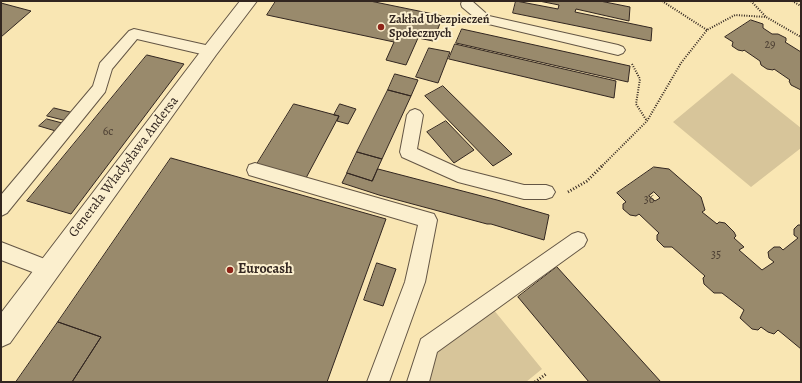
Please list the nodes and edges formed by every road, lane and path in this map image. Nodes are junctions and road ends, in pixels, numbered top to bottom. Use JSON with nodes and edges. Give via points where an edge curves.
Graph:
{"nodes":[{"id":1,"x":249,"y":1,"type":"edge"},
{"id":2,"x":454,"y":1,"type":"edge"},
{"id":3,"x":662,"y":1,"type":"edge"},
{"id":4,"x":751,"y":1,"type":"edge"},
{"id":5,"x":792,"y":1,"type":"edge"},
{"id":6,"x":467,"y":2,"type":"edge"},
{"id":7,"x":801,"y":6,"type":"edge"},
{"id":8,"x":766,"y":17,"type":"junction"},
{"id":9,"x":707,"y":30,"type":"junction"},
{"id":10,"x":801,"y":37,"type":"edge"},
{"id":11,"x":618,"y":50,"type":"joint"},
{"id":12,"x":210,"y":51,"type":"junction"},
{"id":13,"x":415,"y":115,"type":"dead end"},
{"id":14,"x":647,"y":120,"type":"junction"},
{"id":15,"x":255,"y":170,"type":"dead end"},
{"id":16,"x":546,"y":192,"type":"dead end"},
{"id":17,"x":567,"y":193,"type":"dead end"},
{"id":18,"x":1,"y":208,"type":"edge"},
{"id":19,"x":578,"y":240,"type":"dead end"},
{"id":20,"x":1,"y":251,"type":"edge"},
{"id":21,"x":48,"y":269,"type":"junction"},
{"id":22,"x":1,"y":334,"type":"edge"},
{"id":23,"x":546,"y":374,"type":"dead end"},
{"id":24,"x":378,"y":382,"type":"edge"},
{"id":25,"x":418,"y":382,"type":"edge"},
{"id":26,"x":535,"y":382,"type":"edge"}],
"edges":[{"from":1,"to":12,"type":"street","name":"Generała Władysława Andersa"},
{"from":2,"to":6,"type":"lane"},
{"from":3,"to":9,"type":"path"},
{"from":4,"to":8,"type":"path"},
{"from":5,"to":7,"type":"path"},
{"from":6,"to":11,"type":"lane","via":[[485,19]]},
{"from":8,"to":9,"type":"path","via":[[735,15]]},
{"from":8,"to":10,"type":"path"},
{"from":9,"to":14,"type":"path","via":[[681,63]]},
{"from":11,"to":14,"type":"path","via":[[640,73],[641,82],[636,104]]},
{"from":12,"to":18,"type":"lane","via":[[134,34],[105,67],[100,88]]},
{"from":12,"to":21,"type":"street","name":"Generała Władysława Andersa"},
{"from":13,"to":16,"type":"lane","via":[[408,152],[458,174],[524,192]]},
{"from":14,"to":17,"type":"path","via":[[587,180]]},
{"from":15,"to":24,"type":"lane","via":[[428,220],[415,282]]},
{"from":19,"to":25,"type":"lane","via":[[428,346]]},
{"from":20,"to":21,"type":"lane"},
{"from":21,"to":22,"type":"street","name":"Generała Władysława Andersa"},
{"from":23,"to":26,"type":"path"}]}
